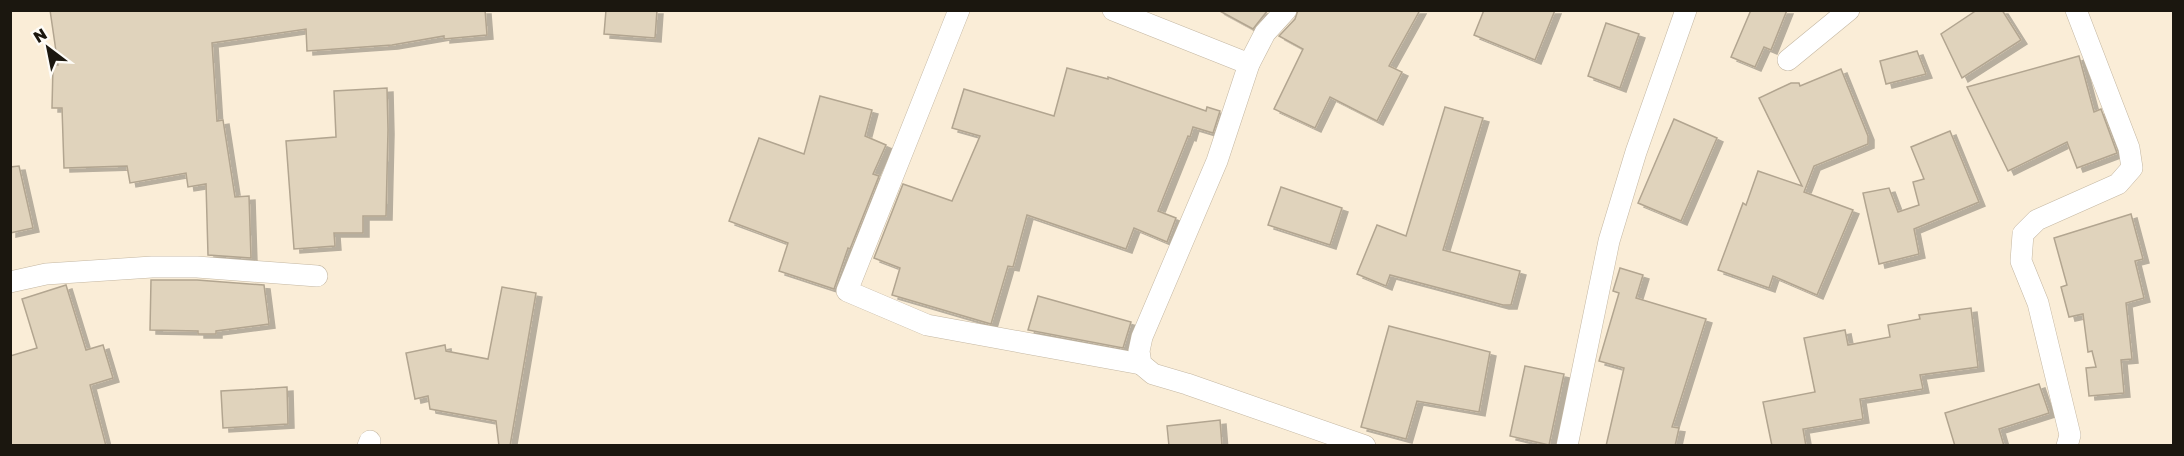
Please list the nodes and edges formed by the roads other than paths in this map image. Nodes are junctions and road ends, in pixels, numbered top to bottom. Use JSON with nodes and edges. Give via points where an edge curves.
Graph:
{"nodes":[{"id":1,"x":959,"y":10,"type":"edge"},
{"id":2,"x":1113,"y":10,"type":"edge"},
{"id":3,"x":1286,"y":10,"type":"edge"},
{"id":4,"x":1686,"y":10,"type":"edge"},
{"id":5,"x":1849,"y":10,"type":"edge"},
{"id":6,"x":2076,"y":10,"type":"edge"},
{"id":7,"x":1788,"y":60,"type":"dead end"},
{"id":8,"x":1249,"y":64,"type":"junction"},
{"id":9,"x":317,"y":276,"type":"dead end"},
{"id":10,"x":10,"y":282,"type":"edge"},
{"id":11,"x":1141,"y":364,"type":"junction"},
{"id":12,"x":1365,"y":446,"type":"edge"},
{"id":13,"x":1567,"y":446,"type":"edge"},
{"id":14,"x":2067,"y":446,"type":"edge"}],
"edges":[{"from":1,"to":11,"type":"street","via":[[848,291],[927,325]]},
{"from":2,"to":8,"type":"street"},
{"from":3,"to":8,"type":"street","via":[[1265,33]]},
{"from":4,"to":13,"type":"street","via":[[1609,241]]},
{"from":5,"to":7,"type":"street"},
{"from":6,"to":14,"type":"street","via":[[2129,148],[2132,168],[2118,184],[2037,220],[2023,234],[2021,261],[2038,303],[2070,435]]},
{"from":8,"to":11,"type":"street","via":[[1217,161],[1142,337]]},
{"from":9,"to":10,"type":"street","via":[[152,267],[46,273]]},
{"from":11,"to":12,"type":"street","via":[[1153,374]]}]}
